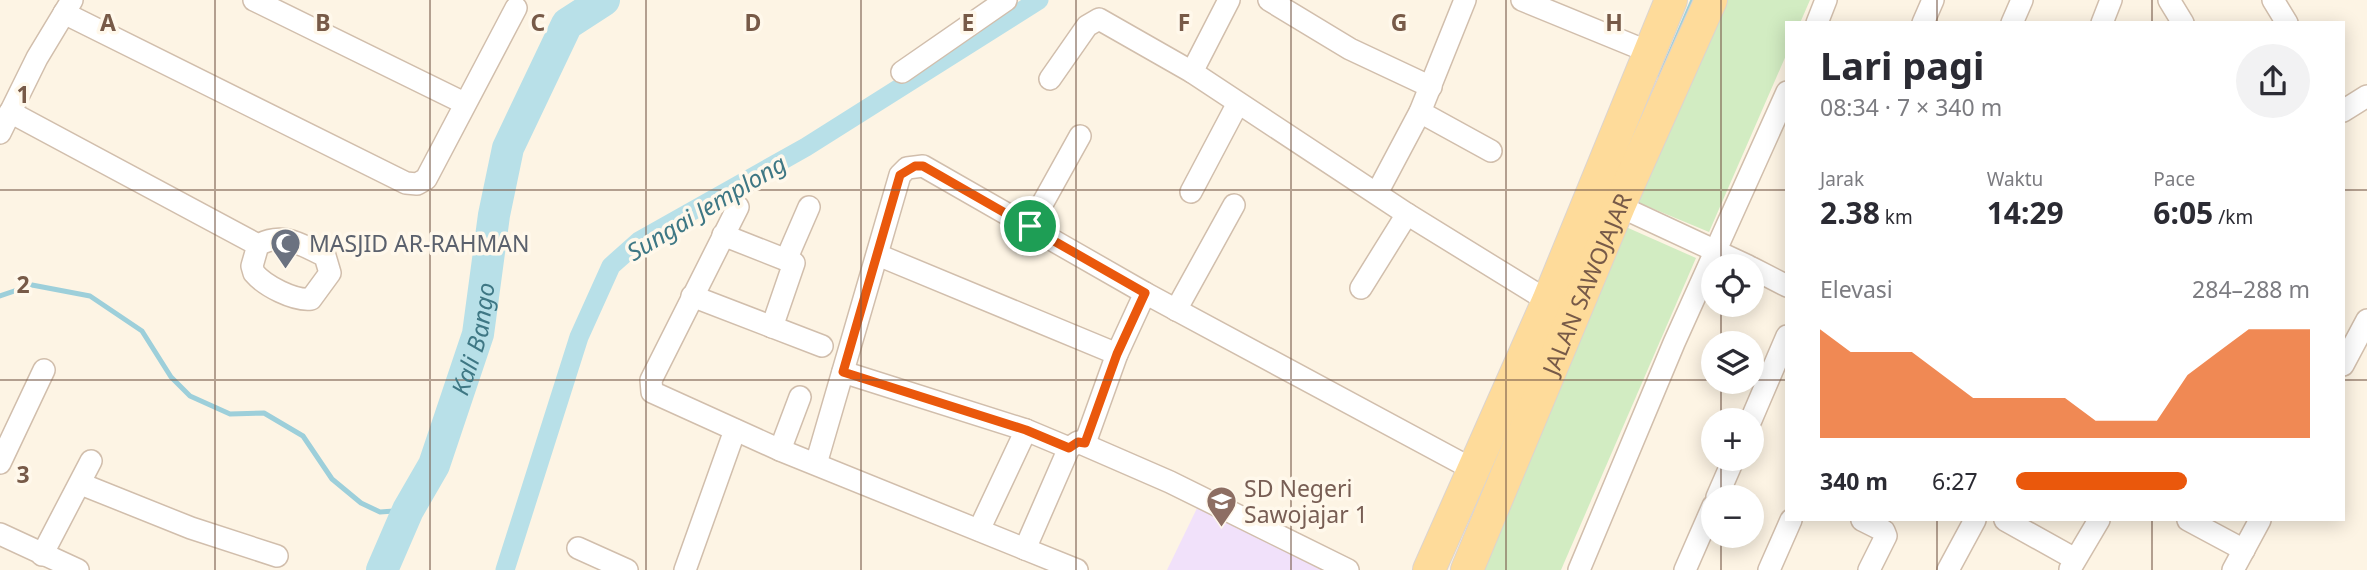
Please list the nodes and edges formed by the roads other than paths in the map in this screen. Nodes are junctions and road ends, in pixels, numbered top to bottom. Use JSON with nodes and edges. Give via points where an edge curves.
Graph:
{"nodes":[{"id":1,"x":254,"y":0,"type":"edge"},
{"id":2,"x":1006,"y":0,"type":"edge"},
{"id":3,"x":1229,"y":0,"type":"edge"},
{"id":4,"x":1269,"y":0,"type":"edge"},
{"id":5,"x":1465,"y":0,"type":"edge"},
{"id":6,"x":1522,"y":0,"type":"edge"},
{"id":7,"x":1826,"y":0,"type":"edge"},
{"id":8,"x":1933,"y":0,"type":"edge"},
{"id":9,"x":2022,"y":0,"type":"edge"},
{"id":10,"x":2111,"y":0,"type":"edge"},
{"id":11,"x":2169,"y":0,"type":"edge"},
{"id":12,"x":1694,"y":3,"type":"edge"},
{"id":13,"x":68,"y":6,"type":"edge"},
{"id":14,"x":516,"y":9,"type":"dead end"},
{"id":15,"x":1818,"y":21,"type":"edge"},
{"id":16,"x":1924,"y":21,"type":"edge"},
{"id":17,"x":2013,"y":21,"type":"edge"},
{"id":18,"x":2103,"y":21,"type":"edge"},
{"id":19,"x":2180,"y":21,"type":"edge"},
{"id":20,"x":1649,"y":52,"type":"junction"},
{"id":21,"x":902,"y":72,"type":"dead end"},
{"id":22,"x":1192,"y":72,"type":"junction"},
{"id":23,"x":1050,"y":79,"type":"dead end"},
{"id":24,"x":1431,"y":87,"type":"junction"},
{"id":25,"x":1785,"y":96,"type":"edge"},
{"id":26,"x":2367,"y":96,"type":"edge"},
{"id":27,"x":464,"y":103,"type":"junction"},
{"id":28,"x":1238,"y":103,"type":"junction"},
{"id":29,"x":2345,"y":109,"type":"edge"},
{"id":30,"x":10,"y":112,"type":"junction"},
{"id":31,"x":1420,"y":112,"type":"junction"},
{"id":32,"x":0,"y":133,"type":"edge"},
{"id":33,"x":1080,"y":135,"type":"dead end"},
{"id":34,"x":1490,"y":150,"type":"dead end"},
{"id":35,"x":1191,"y":192,"type":"dead end"},
{"id":36,"x":1377,"y":193,"type":"junction"},
{"id":37,"x":1234,"y":205,"type":"dead end"},
{"id":38,"x":1619,"y":206,"type":"junction"},
{"id":39,"x":738,"y":207,"type":"dead end"},
{"id":40,"x":809,"y":207,"type":"dead end"},
{"id":41,"x":1406,"y":214,"type":"junction"},
{"id":42,"x":1030,"y":226,"type":"junction"},
{"id":43,"x":723,"y":234,"type":"junction"},
{"id":44,"x":258,"y":245,"type":"dead end"},
{"id":45,"x":1716,"y":249,"type":"junction"},
{"id":46,"x":1725,"y":254,"type":"edge"},
{"id":47,"x":878,"y":255,"type":"junction"},
{"id":48,"x":786,"y":260,"type":"junction"},
{"id":49,"x":1764,"y":274,"type":"edge"},
{"id":50,"x":1785,"y":285,"type":"edge"},
{"id":51,"x":1361,"y":288,"type":"dead end"},
{"id":52,"x":1145,"y":293,"type":"junction"},
{"id":53,"x":692,"y":296,"type":"junction"},
{"id":54,"x":1548,"y":300,"type":"junction"},
{"id":55,"x":1176,"y":310,"type":"junction"},
{"id":56,"x":2367,"y":320,"type":"edge"},
{"id":57,"x":772,"y":327,"type":"junction"},
{"id":58,"x":822,"y":346,"type":"dead end"},
{"id":59,"x":1785,"y":346,"type":"edge"},
{"id":60,"x":1117,"y":354,"type":"junction"},
{"id":61,"x":2345,"y":361,"type":"edge"},
{"id":62,"x":44,"y":370,"type":"dead end"},
{"id":63,"x":843,"y":372,"type":"junction"},
{"id":64,"x":1777,"y":386,"type":"edge"},
{"id":65,"x":800,"y":397,"type":"dead end"},
{"id":66,"x":1760,"y":408,"type":"edge"},
{"id":67,"x":735,"y":430,"type":"junction"},
{"id":68,"x":1026,"y":430,"type":"junction"},
{"id":69,"x":1077,"y":446,"type":"junction"},
{"id":70,"x":779,"y":450,"type":"junction"},
{"id":71,"x":92,"y":461,"type":"dead end"},
{"id":72,"x":0,"y":463,"type":"edge"},
{"id":73,"x":816,"y":464,"type":"junction"},
{"id":74,"x":1474,"y":470,"type":"junction"},
{"id":75,"x":81,"y":484,"type":"junction"},
{"id":76,"x":1791,"y":521,"type":"edge"},
{"id":77,"x":1864,"y":521,"type":"edge"},
{"id":78,"x":1974,"y":521,"type":"edge"},
{"id":79,"x":2007,"y":521,"type":"edge"},
{"id":80,"x":2098,"y":521,"type":"edge"},
{"id":81,"x":2190,"y":521,"type":"edge"},
{"id":82,"x":2259,"y":521,"type":"edge"},
{"id":83,"x":979,"y":530,"type":"junction"},
{"id":84,"x":1701,"y":533,"type":"edge"},
{"id":85,"x":0,"y":534,"type":"edge"},
{"id":86,"x":578,"y":548,"type":"dead end"},
{"id":87,"x":2239,"y":548,"type":"junction"},
{"id":88,"x":1026,"y":549,"type":"junction"},
{"id":89,"x":42,"y":555,"type":"junction"},
{"id":90,"x":277,"y":556,"type":"dead end"},
{"id":91,"x":2073,"y":565,"type":"edge"},
{"id":92,"x":78,"y":570,"type":"edge"},
{"id":93,"x":627,"y":570,"type":"edge"},
{"id":94,"x":685,"y":570,"type":"edge"},
{"id":95,"x":1077,"y":570,"type":"edge"},
{"id":96,"x":1348,"y":570,"type":"edge"},
{"id":97,"x":1429,"y":570,"type":"edge"},
{"id":98,"x":1466,"y":570,"type":"edge"},
{"id":99,"x":1579,"y":570,"type":"edge"},
{"id":100,"x":1685,"y":570,"type":"edge"},
{"id":101,"x":1769,"y":570,"type":"edge"},
{"id":102,"x":1870,"y":570,"type":"edge"},
{"id":103,"x":1948,"y":570,"type":"edge"},
{"id":104,"x":2233,"y":570,"type":"edge"}],
"edges":[{"from":1,"to":27,"type":"street"},
{"from":2,"to":21,"type":"street"},
{"from":3,"to":22,"type":"street"},
{"from":4,"to":24,"type":"street","via":[[1350,49]]},
{"from":5,"to":24,"type":"street"},
{"from":6,"to":20,"type":"street"},
{"from":7,"to":15,"type":"street"},
{"from":8,"to":16,"type":"street"},
{"from":9,"to":17,"type":"street"},
{"from":10,"to":18,"type":"street"},
{"from":11,"to":19,"type":"street"},
{"from":12,"to":20,"type":"main road","name":"JALAN SAWOJAJAR"},
{"from":12,"to":38,"type":"main road","name":"JALAN SAWOJAJAR"},
{"from":13,"to":27,"type":"street","via":[[406,183],[426,179]]},
{"from":13,"to":30,"type":"street"},
{"from":14,"to":27,"type":"street"},
{"from":20,"to":54,"type":"main road","name":"JALAN SAWOJAJAR"},
{"from":22,"to":23,"type":"street","via":[[1099,19],[1087,26]]},
{"from":22,"to":28,"type":"street"},
{"from":24,"to":31,"type":"street"},
{"from":25,"to":45,"type":"street"},
{"from":26,"to":29,"type":"street"},
{"from":28,"to":35,"type":"street"},
{"from":28,"to":36,"type":"street"},
{"from":30,"to":32,"type":"street"},
{"from":30,"to":44,"type":"street"},
{"from":31,"to":34,"type":"street"},
{"from":31,"to":36,"type":"street"},
{"from":33,"to":42,"type":"street"},
{"from":36,"to":41,"type":"street"},
{"from":37,"to":55,"type":"street"},
{"from":38,"to":45,"type":"street"},
{"from":38,"to":98,"type":"main road","name":"JALAN SAWOJAJAR"},
{"from":39,"to":43,"type":"street"},
{"from":40,"to":48,"type":"street"},
{"from":41,"to":51,"type":"street"},
{"from":41,"to":54,"type":"street"},
{"from":42,"to":47,"type":"street","via":[[923,166],[915,166],[900,175]]},
{"from":42,"to":52,"type":"street"},
{"from":43,"to":48,"type":"street"},
{"from":43,"to":53,"type":"street"},
{"from":45,"to":46,"type":"street"},
{"from":45,"to":99,"type":"street"},
{"from":47,"to":60,"type":"street"},
{"from":47,"to":63,"type":"street"},
{"from":48,"to":57,"type":"street","via":[[794,263]]},
{"from":49,"to":50,"type":"street"},
{"from":52,"to":55,"type":"street"},
{"from":52,"to":60,"type":"street"},
{"from":53,"to":57,"type":"street"},
{"from":53,"to":67,"type":"street","via":[[649,387]]},
{"from":54,"to":74,"type":"main road","name":"JALAN SAWOJAJAR"},
{"from":55,"to":74,"type":"street"},
{"from":56,"to":61,"type":"street"},
{"from":57,"to":58,"type":"street"},
{"from":59,"to":64,"type":"street"},
{"from":60,"to":69,"type":"street"},
{"from":62,"to":72,"type":"street"},
{"from":63,"to":68,"type":"street"},
{"from":63,"to":73,"type":"street"},
{"from":64,"to":66,"type":"street"},
{"from":65,"to":70,"type":"street"},
{"from":67,"to":70,"type":"street"},
{"from":67,"to":94,"type":"street"},
{"from":68,"to":69,"type":"street"},
{"from":68,"to":83,"type":"street"},
{"from":69,"to":88,"type":"street"},
{"from":69,"to":96,"type":"street"},
{"from":70,"to":73,"type":"street"},
{"from":71,"to":75,"type":"street"},
{"from":73,"to":83,"type":"street"},
{"from":74,"to":97,"type":"main road","name":"JALAN SAWOJAJAR"},
{"from":75,"to":89,"type":"street"},
{"from":75,"to":90,"type":"street"},
{"from":76,"to":101,"type":"street"},
{"from":77,"to":102,"type":"street","via":[[1886,536]]},
{"from":78,"to":103,"type":"street"},
{"from":79,"to":91,"type":"street"},
{"from":80,"to":91,"type":"street"},
{"from":81,"to":87,"type":"street"},
{"from":82,"to":87,"type":"street"},
{"from":83,"to":88,"type":"street"},
{"from":84,"to":100,"type":"street"},
{"from":85,"to":89,"type":"street"},
{"from":86,"to":93,"type":"street"},
{"from":87,"to":104,"type":"street"},
{"from":88,"to":95,"type":"street"},
{"from":89,"to":92,"type":"street"}]}
